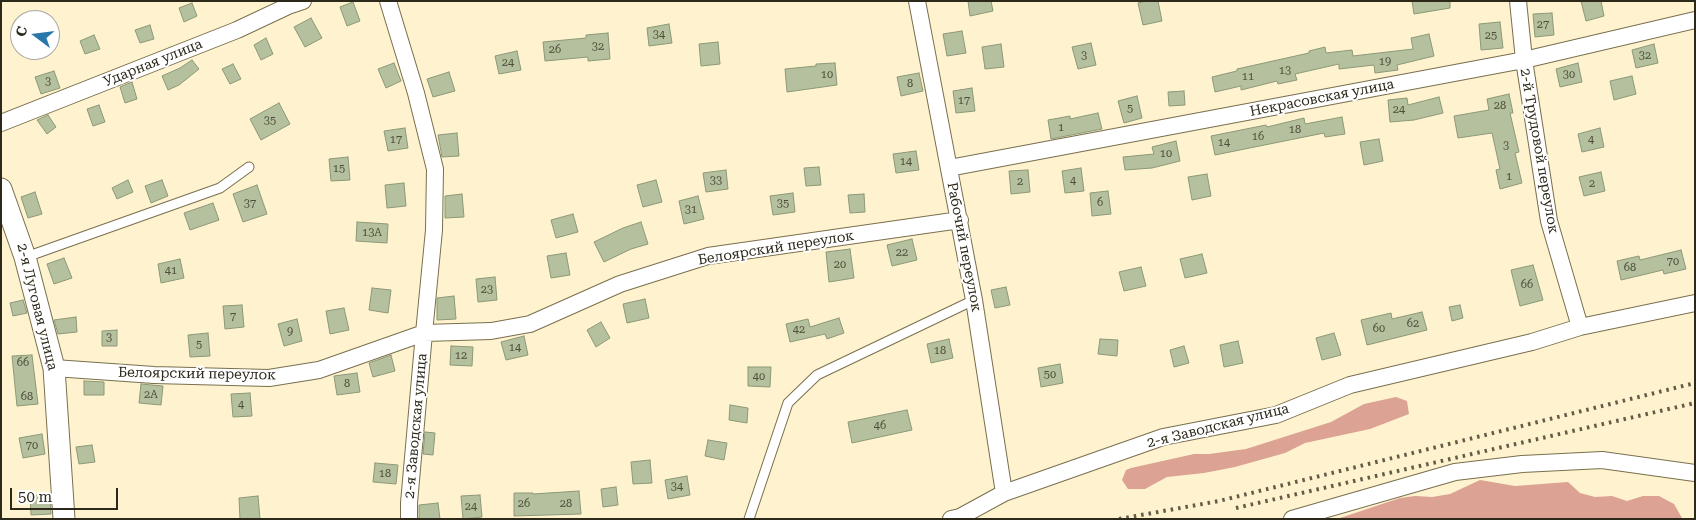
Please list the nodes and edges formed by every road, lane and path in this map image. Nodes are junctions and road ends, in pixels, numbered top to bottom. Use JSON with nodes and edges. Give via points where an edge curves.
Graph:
{"nodes":[{"id":1,"x":303,"y":1,"type":"edge"},
{"id":2,"x":388,"y":1,"type":"edge"},
{"id":3,"x":917,"y":1,"type":"edge"},
{"id":4,"x":1518,"y":1,"type":"edge"},
{"id":5,"x":1695,"y":20,"type":"edge"},
{"id":6,"x":1524,"y":60,"type":"junction"},
{"id":7,"x":1,"y":123,"type":"edge"},
{"id":8,"x":249,"y":166,"type":"dead end"},
{"id":9,"x":949,"y":168,"type":"junction"},
{"id":10,"x":1,"y":189,"type":"edge"},
{"id":11,"x":960,"y":220,"type":"junction"},
{"id":12,"x":25,"y":257,"type":"junction"},
{"id":13,"x":974,"y":300,"type":"junction"},
{"id":14,"x":1695,"y":303,"type":"edge"},
{"id":15,"x":1580,"y":327,"type":"junction"},
{"id":16,"x":424,"y":333,"type":"junction"},
{"id":17,"x":54,"y":368,"type":"junction"},
{"id":18,"x":1695,"y":473,"type":"edge"},
{"id":19,"x":1004,"y":493,"type":"junction"},
{"id":20,"x":64,"y":519,"type":"edge"},
{"id":21,"x":410,"y":519,"type":"edge"},
{"id":22,"x":748,"y":519,"type":"edge"},
{"id":23,"x":951,"y":519,"type":"edge"},
{"id":24,"x":1292,"y":519,"type":"edge"}],
"edges":[{"from":1,"to":7,"type":"street","name":"Ударная улица"},
{"from":2,"to":16,"type":"street","via":[[435,169],[434,230]]},
{"from":3,"to":9,"type":"street","name":"Рабочий переулок"},
{"from":4,"to":6,"type":"street","name":"2-й Трудовой переулок"},
{"from":5,"to":6,"type":"street","name":"Некрасовская улица"},
{"from":6,"to":9,"type":"street","name":"Некрасовская улица"},
{"from":6,"to":15,"type":"street","name":"2-й Трудовой переулок","via":[[1549,221]]},
{"from":8,"to":12,"type":"lane","via":[[220,188]]},
{"from":9,"to":11,"type":"street","name":"Рабочий переулок"},
{"from":10,"to":12,"type":"street","name":"2-я Луговая улица"},
{"from":11,"to":13,"type":"street","name":"Рабочий переулок"},
{"from":11,"to":16,"type":"street","name":"Белоярский переулок","via":[[708,256],[620,284],[530,324],[491,330]]},
{"from":12,"to":17,"type":"street","name":"2-я Луговая улица"},
{"from":13,"to":19,"type":"street","name":"Рабочий переулок"},
{"from":13,"to":22,"type":"lane","via":[[817,376],[788,403]]},
{"from":14,"to":15,"type":"street","name":"2-я Заводская улица"},
{"from":15,"to":19,"type":"street","name":"2-я Заводская улица","via":[[1532,342],[1350,385],[1276,415],[1163,437]]},
{"from":16,"to":17,"type":"street","name":"Белоярский переулок","via":[[319,370],[269,378]]},
{"from":16,"to":21,"type":"street","name":"2-я Заводская улица"},
{"from":17,"to":20,"type":"street","name":"2-я Луговая улица"},
{"from":18,"to":24,"type":"street","via":[[1602,460],[1522,464],[1455,472]]},
{"from":19,"to":23,"type":"street","name":"2-я Заводская улица"}]}
